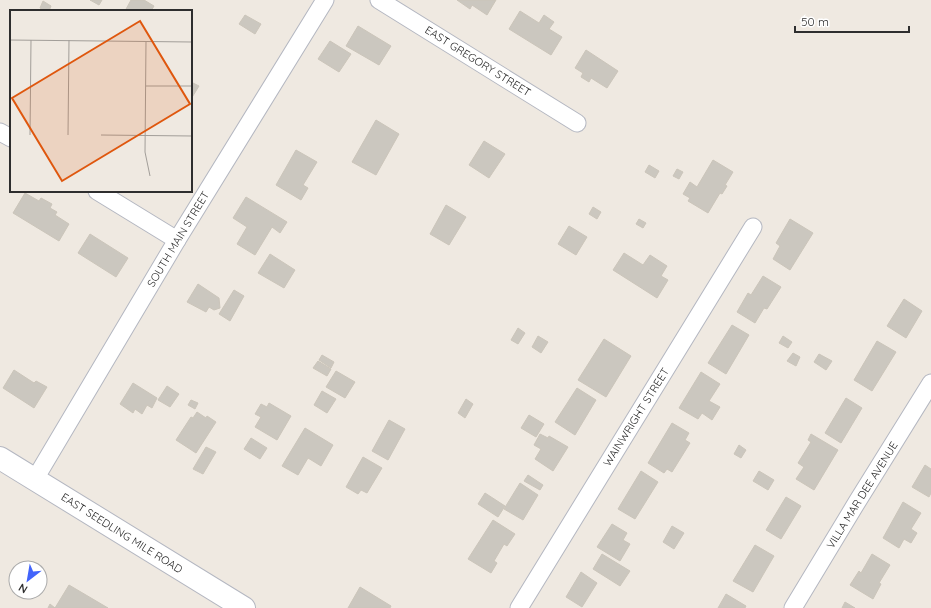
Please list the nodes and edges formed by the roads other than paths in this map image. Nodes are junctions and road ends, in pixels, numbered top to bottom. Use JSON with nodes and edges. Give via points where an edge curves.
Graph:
{"nodes":[{"id":1,"x":325,"y":0,"type":"edge"},
{"id":2,"x":379,"y":0,"type":"edge"},
{"id":3,"x":577,"y":123,"type":"dead end"},
{"id":4,"x":0,"y":132,"type":"edge"},
{"id":5,"x":10,"y":137,"type":"edge"},
{"id":6,"x":99,"y":192,"type":"edge"},
{"id":7,"x":753,"y":227,"type":"dead end"},
{"id":8,"x":177,"y":240,"type":"junction"},
{"id":9,"x":931,"y":383,"type":"edge"},
{"id":10,"x":0,"y":458,"type":"edge"},
{"id":11,"x":35,"y":479,"type":"junction"},
{"id":12,"x":244,"y":608,"type":"edge"},
{"id":13,"x":519,"y":608,"type":"edge"},
{"id":14,"x":793,"y":608,"type":"edge"}],
"edges":[{"from":1,"to":8,"type":"street","name":"SOUTH MAIN STREET"},
{"from":2,"to":3,"type":"street","name":"EAST GREGORY STREET"},
{"from":4,"to":5,"type":"street"},
{"from":6,"to":8,"type":"street"},
{"from":7,"to":13,"type":"street","name":"WAINWRIGHT STREET"},
{"from":8,"to":11,"type":"street","name":"SOUTH MAIN STREET"},
{"from":9,"to":14,"type":"street","name":"VILLA MAR DEE AVENUE"},
{"from":10,"to":11,"type":"street","name":"EAST SEEDLING MILE ROAD"},
{"from":11,"to":12,"type":"street","name":"EAST SEEDLING MILE ROAD"}]}
